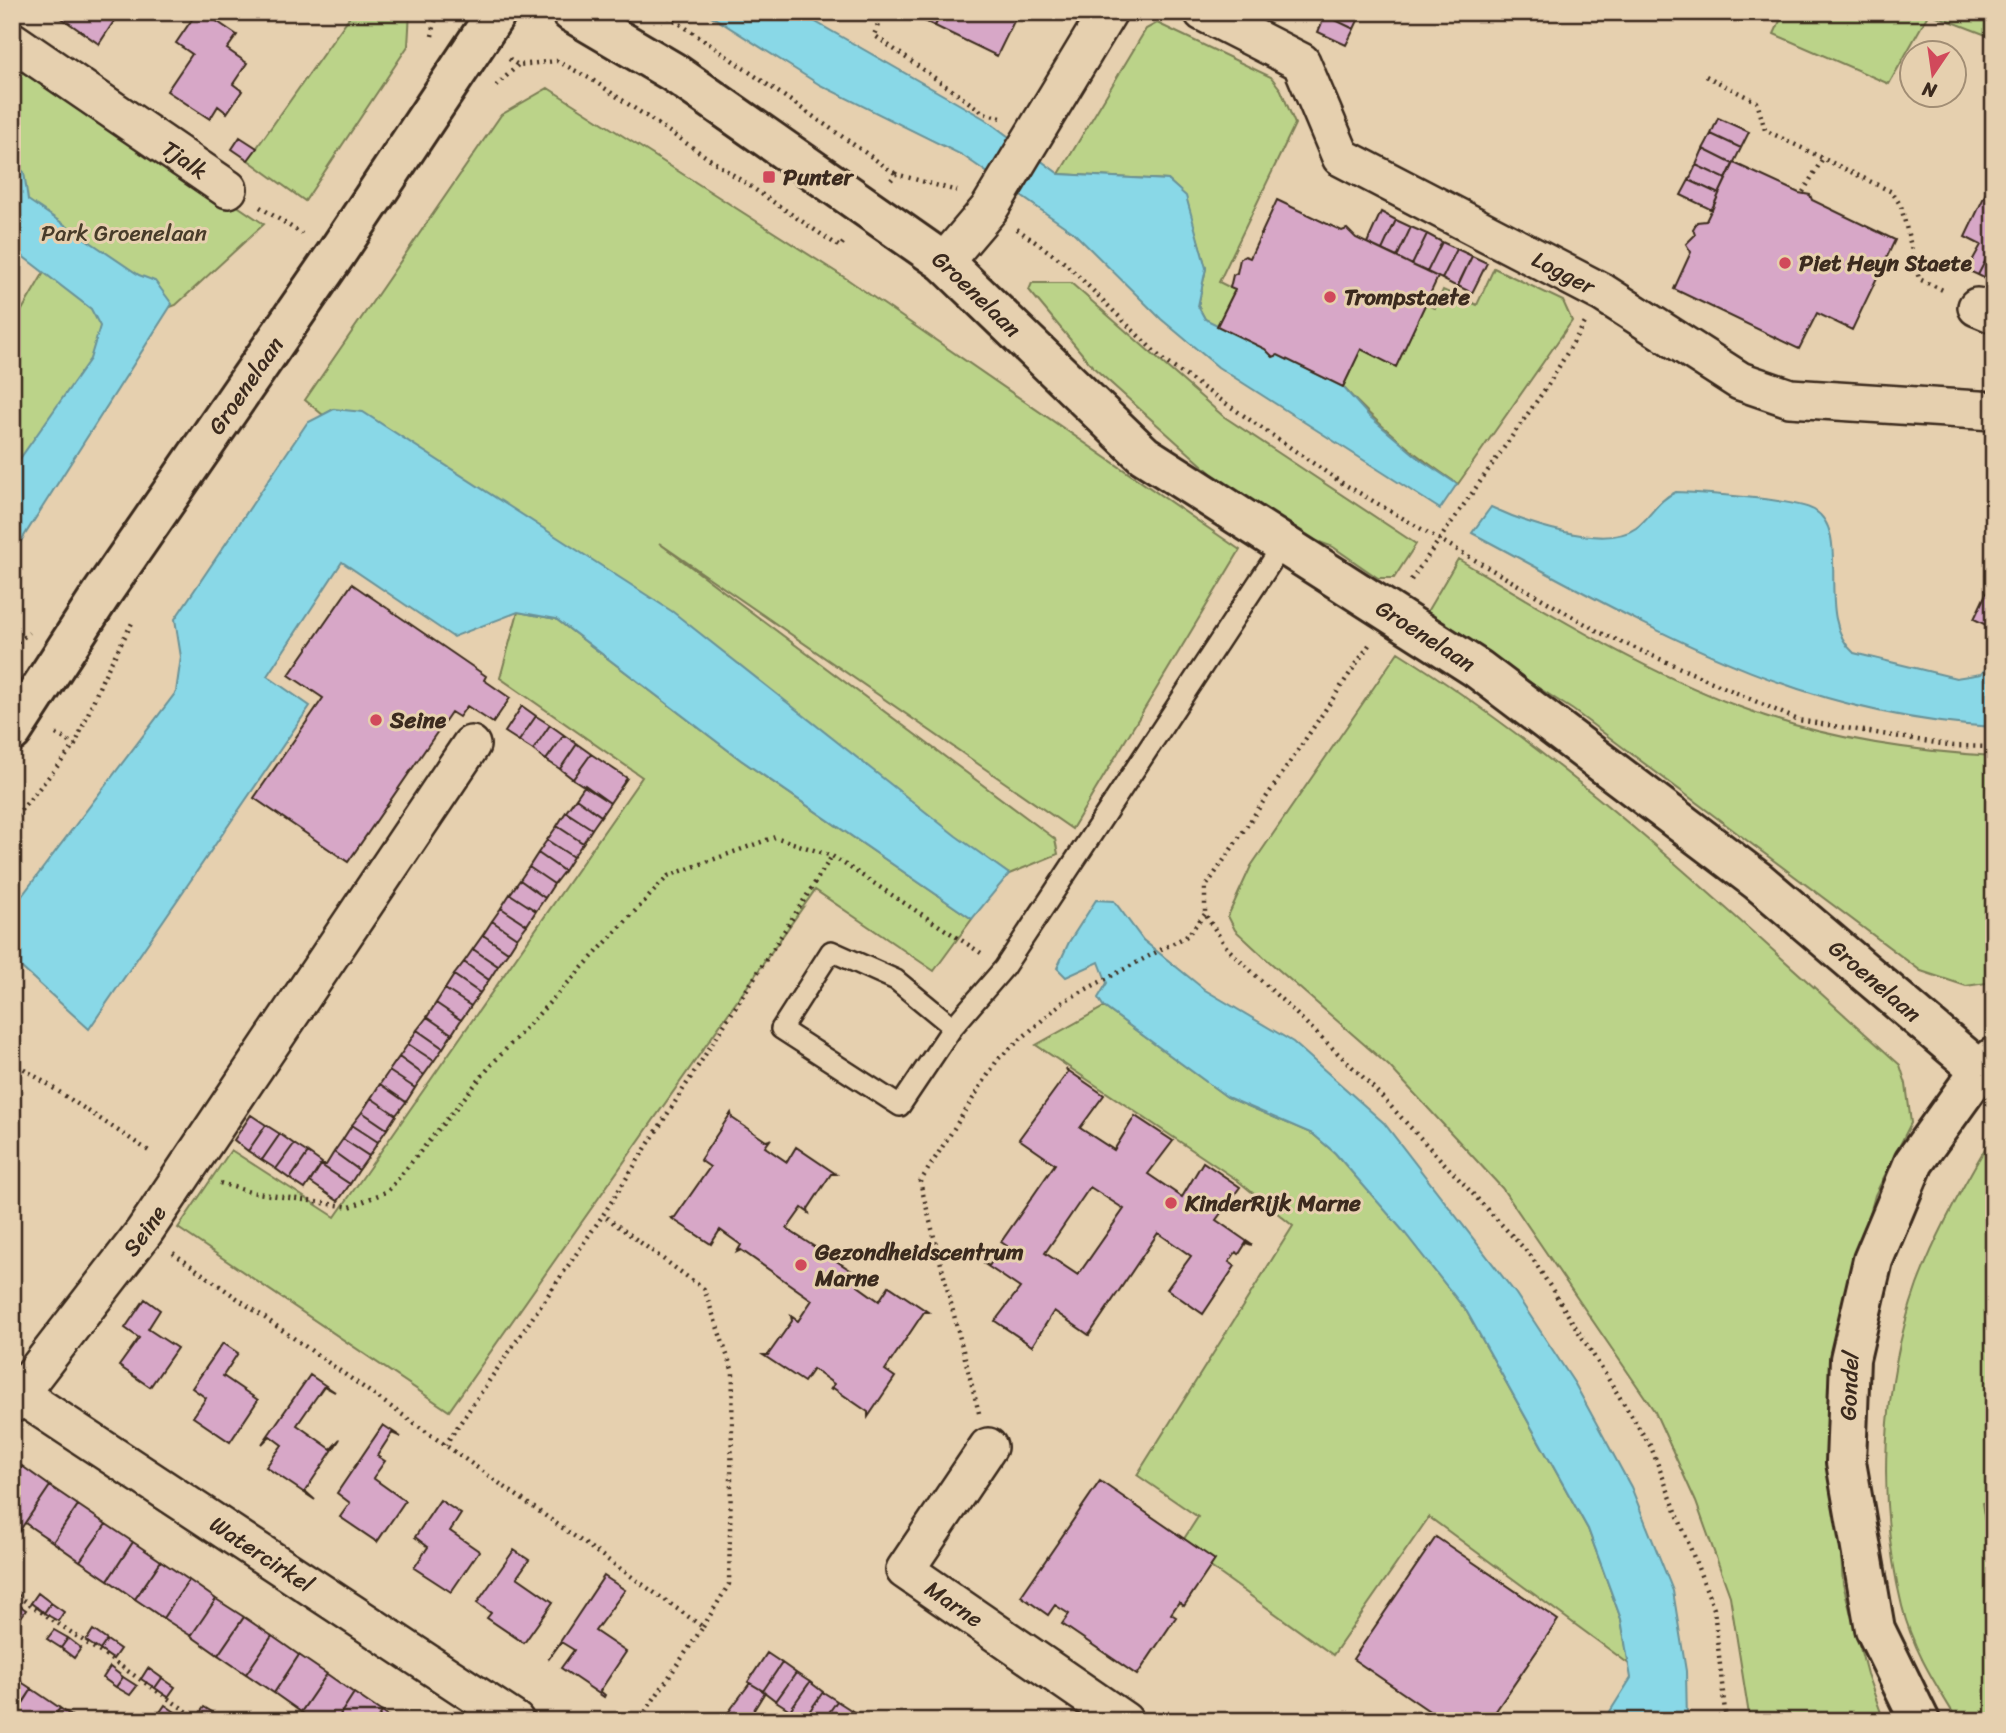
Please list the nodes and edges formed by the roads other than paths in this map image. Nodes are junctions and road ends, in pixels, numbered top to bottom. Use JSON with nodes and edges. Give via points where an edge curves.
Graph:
{"nodes":[{"id":1,"x":571,"y":12,"type":"edge"},
{"id":2,"x":1108,"y":12,"type":"edge"},
{"id":3,"x":1203,"y":12,"type":"edge"},
{"id":4,"x":488,"y":26,"type":"edge"},
{"id":5,"x":12,"y":41,"type":"edge"},
{"id":6,"x":228,"y":189,"type":"road end"},
{"id":7,"x":944,"y":262,"type":"junction"},
{"id":8,"x":1994,"y":411,"type":"edge"},
{"id":9,"x":1282,"y":546,"type":"junction"},
{"id":10,"x":12,"y":732,"type":"edge"},
{"id":11,"x":471,"y":745,"type":"dead end"},
{"id":12,"x":953,"y":1027,"type":"junction"},
{"id":13,"x":1989,"y":1069,"type":"edge"},
{"id":14,"x":16,"y":1399,"type":"edge"},
{"id":15,"x":988,"y":1447,"type":"road end"},
{"id":16,"x":515,"y":1721,"type":"edge"},
{"id":17,"x":1125,"y":1721,"type":"edge"},
{"id":18,"x":1920,"y":1721,"type":"edge"}],
"edges":[{"from":1,"to":7,"type":"street","name":"Groenelaan","via":[[673,72]]},
{"from":2,"to":7,"type":"street","via":[[996,199]]},
{"from":3,"to":8,"type":"street","name":"Logger","via":[[1301,62],[1341,157],[1603,293],[1740,381],[1790,398]]},
{"from":4,"to":10,"type":"street","name":"Groenelaan"},
{"from":5,"to":6,"type":"street","name":"Tjalk"},
{"from":7,"to":9,"type":"street","name":"Groenelaan","via":[[1144,456]]},
{"from":9,"to":12,"type":"lane","via":[[1004,968]]},
{"from":9,"to":13,"type":"street","name":"Groenelaan","via":[[1489,677],[1758,881]]},
{"from":11,"to":14,"type":"street","name":"Seine","via":[[144,1232]]},
{"from":12,"to":12,"type":"lane","via":[[900,1106],[781,1029],[831,951],[895,981]]},
{"from":13,"to":18,"type":"street","name":"Gondel","via":[[1914,1161],[1873,1260],[1850,1359],[1846,1462],[1875,1629]]},
{"from":14,"to":16,"type":"street","name":"Watercirkel"},
{"from":15,"to":17,"type":"street","name":"Marne","via":[[905,1570]]}]}
